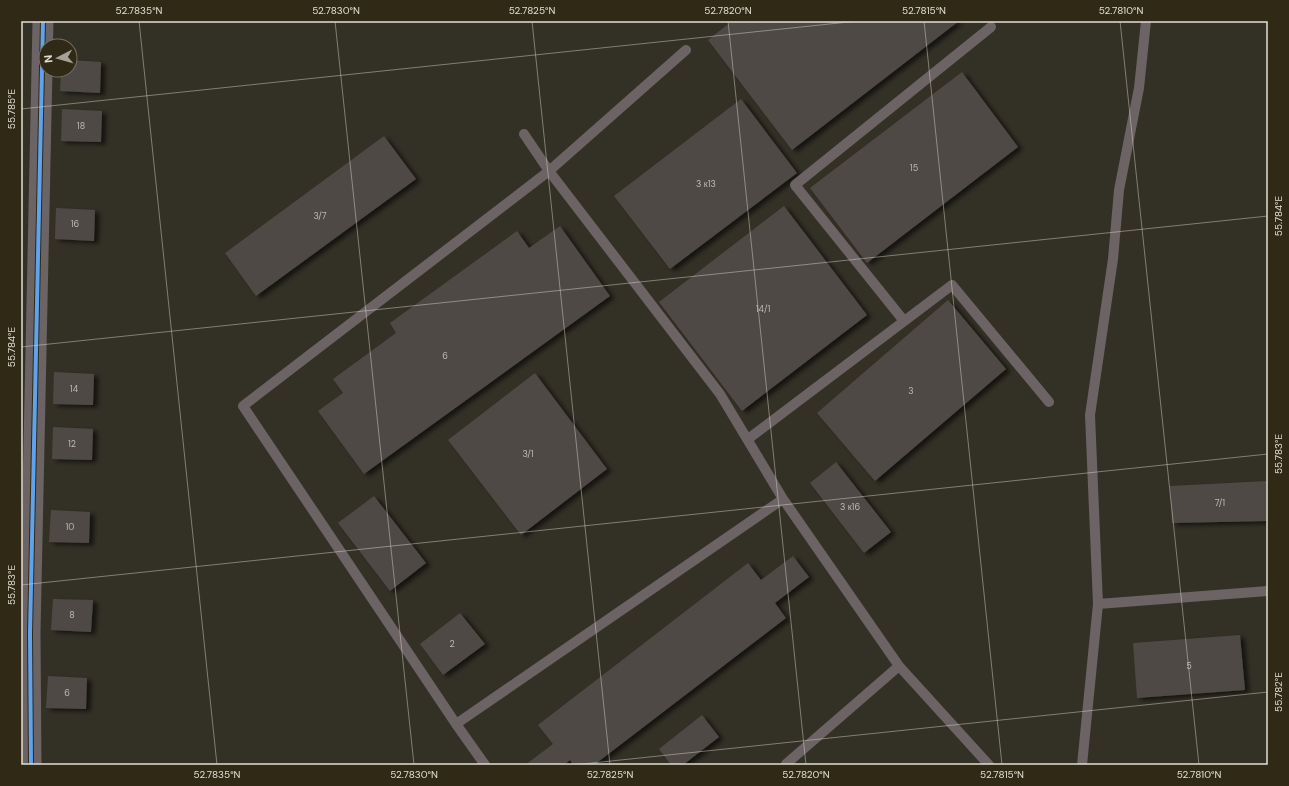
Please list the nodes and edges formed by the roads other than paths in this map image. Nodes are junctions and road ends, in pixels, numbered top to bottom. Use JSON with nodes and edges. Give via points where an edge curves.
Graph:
{"nodes":[{"id":1,"x":43,"y":21,"type":"edge"},
{"id":2,"x":1146,"y":21,"type":"edge"},
{"id":3,"x":991,"y":27,"type":"dead end"},
{"id":4,"x":686,"y":50,"type":"dead end"},
{"id":5,"x":524,"y":134,"type":"dead end"},
{"id":6,"x":549,"y":171,"type":"junction"},
{"id":7,"x":904,"y":321,"type":"junction"},
{"id":8,"x":1050,"y":402,"type":"dead end"},
{"id":9,"x":748,"y":439,"type":"junction"},
{"id":10,"x":783,"y":499,"type":"junction"},
{"id":11,"x":1268,"y":591,"type":"edge"},
{"id":12,"x":1098,"y":604,"type":"junction"},
{"id":13,"x":899,"y":666,"type":"junction"},
{"id":14,"x":456,"y":724,"type":"junction"},
{"id":15,"x":786,"y":764,"type":"dead end"},
{"id":16,"x":31,"y":765,"type":"edge"},
{"id":17,"x":485,"y":765,"type":"edge"},
{"id":18,"x":989,"y":765,"type":"edge"},
{"id":19,"x":1082,"y":765,"type":"edge"}],
"edges":[{"from":1,"to":16,"type":"street","via":[[30,633]]},
{"from":2,"to":12,"type":"lane","via":[[1139,88],[1119,190],[1113,259],[1090,415]]},
{"from":3,"to":7,"type":"lane","via":[[795,185]]},
{"from":4,"to":6,"type":"lane"},
{"from":5,"to":6,"type":"lane"},
{"from":6,"to":9,"type":"lane","via":[[720,394]]},
{"from":6,"to":14,"type":"lane","via":[[243,406]]},
{"from":7,"to":8,"type":"lane","via":[[952,285]]},
{"from":7,"to":9,"type":"lane"},
{"from":9,"to":10,"type":"lane"},
{"from":10,"to":13,"type":"lane"},
{"from":10,"to":14,"type":"lane"},
{"from":11,"to":12,"type":"lane"},
{"from":12,"to":19,"type":"lane"},
{"from":13,"to":15,"type":"lane"},
{"from":13,"to":18,"type":"lane"},
{"from":14,"to":17,"type":"lane"}]}
